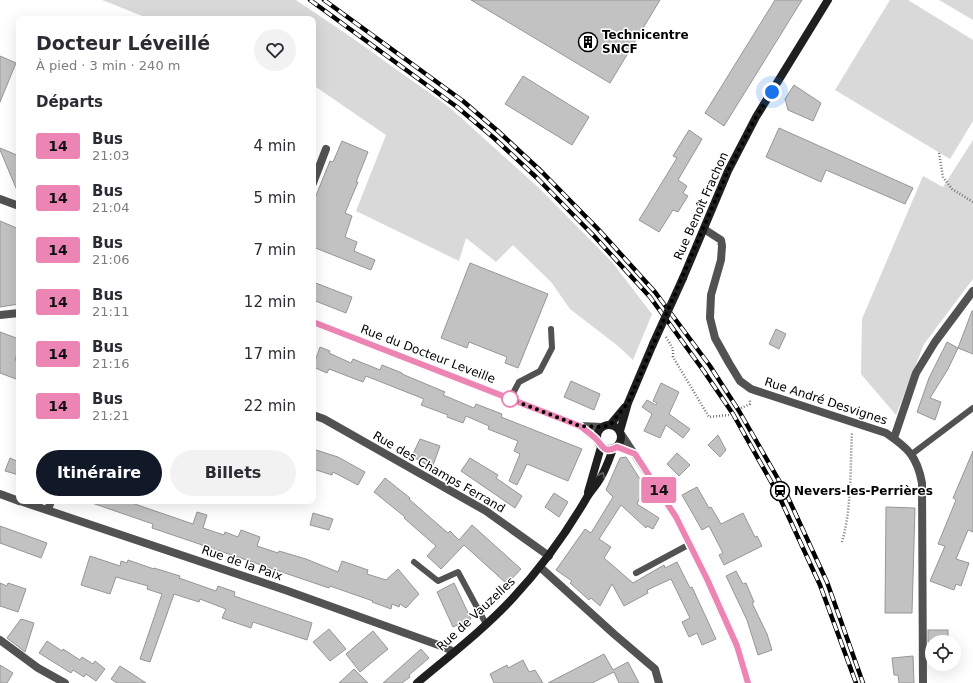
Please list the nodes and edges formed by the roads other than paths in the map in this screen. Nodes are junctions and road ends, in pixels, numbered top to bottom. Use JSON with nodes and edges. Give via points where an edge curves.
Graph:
{"nodes":[{"id":1,"x":828,"y":0,"type":"edge"},
{"id":2,"x":326,"y":149,"type":"dead end"},
{"id":3,"x":316,"y":175,"type":"edge"},
{"id":4,"x":0,"y":199,"type":"edge"},
{"id":5,"x":16,"y":205,"type":"edge"},
{"id":6,"x":704,"y":229,"type":"junction"},
{"id":7,"x":973,"y":291,"type":"edge"},
{"id":8,"x":16,"y":313,"type":"edge"},
{"id":9,"x":0,"y":315,"type":"edge"},
{"id":10,"x":316,"y":323,"type":"edge"},
{"id":11,"x":551,"y":329,"type":"dead end"},
{"id":12,"x":510,"y":399,"type":"junction"},
{"id":13,"x":628,"y":403,"type":"junction"},
{"id":14,"x":973,"y":408,"type":"edge"},
{"id":15,"x":316,"y":416,"type":"edge"},
{"id":16,"x":610,"y":425,"type":"junction"},
{"id":17,"x":580,"y":426,"type":"junction"},
{"id":18,"x":602,"y":427,"type":"junction"},
{"id":19,"x":621,"y":433,"type":"junction"},
{"id":20,"x":894,"y":438,"type":"junction"},
{"id":21,"x":599,"y":443,"type":"junction"},
{"id":22,"x":615,"y":448,"type":"junction"},
{"id":23,"x":635,"y":454,"type":"junction"},
{"id":24,"x":912,"y":454,"type":"junction"},
{"id":25,"x":0,"y":494,"type":"edge"},
{"id":26,"x":587,"y":498,"type":"junction"},
{"id":27,"x":16,"y":500,"type":"edge"},
{"id":28,"x":29,"y":504,"type":"edge"},
{"id":29,"x":50,"y":504,"type":"edge"},
{"id":30,"x":48,"y":510,"type":"junction"},
{"id":31,"x":690,"y":544,"type":"junction"},
{"id":32,"x":549,"y":556,"type":"junction"},
{"id":33,"x":414,"y":562,"type":"dead end"},
{"id":34,"x":540,"y":567,"type":"junction"},
{"id":35,"x":636,"y":573,"type":"dead end"},
{"id":36,"x":486,"y":624,"type":"junction"},
{"id":37,"x":0,"y":640,"type":"edge"},
{"id":38,"x":454,"y":652,"type":"junction"},
{"id":39,"x":65,"y":683,"type":"edge"},
{"id":40,"x":417,"y":683,"type":"edge"},
{"id":41,"x":659,"y":683,"type":"edge"},
{"id":42,"x":748,"y":683,"type":"edge"},
{"id":43,"x":923,"y":683,"type":"edge"}],
"edges":[{"from":1,"to":6,"type":"main road","name":"Rue Benoît Frachon","via":[[756,117],[728,171]]},
{"from":2,"to":3,"type":"street"},
{"from":4,"to":5,"type":"street"},
{"from":6,"to":13,"type":"main road","name":"Rue Benoît Frachon","bridge":true},
{"from":6,"to":20,"type":"street","name":"Rue André Desvignes","via":[[721,240],[722,246],[721,260],[711,295],[710,318],[715,338],[740,381],[751,388],[852,421]]},
{"from":7,"to":20,"type":"street","via":[[935,342],[916,373]]},
{"from":8,"to":9,"type":"street"},
{"from":10,"to":12,"type":"street","name":"Rue du Docteur Leveille"},
{"from":11,"to":12,"type":"lane","via":[[552,348],[540,372],[519,382]]},
{"from":12,"to":17,"type":"street","name":"Rue du Docteur Leveille"},
{"from":13,"to":16,"type":"main road"},
{"from":13,"to":19,"type":"main road"},
{"from":14,"to":24,"type":"lane"},
{"from":15,"to":32,"type":"street","name":"Rue des Champs Ferrand","via":[[486,511]]},
{"from":16,"to":18,"type":"main road"},
{"from":16,"to":19,"type":"main road","via":[[618,428]]},
{"from":17,"to":18,"type":"street","name":"Rue du Docteur Leveille"},
{"from":17,"to":21,"type":"street","name":"Rue du Docteur Leveille"},
{"from":18,"to":21,"type":"main road","via":[[598,433]]},
{"from":19,"to":22,"type":"main road","via":[[621,441]]},
{"from":19,"to":23,"type":"street"},
{"from":20,"to":24,"type":"street","name":"Rue André Desvignes"},
{"from":21,"to":22,"type":"main road","via":[[607,449]]},
{"from":21,"to":26,"type":"main road","name":"Rue de Vauzelles"},
{"from":22,"to":23,"type":"street"},
{"from":26,"to":22,"type":"main road","name":"Rue de Vauzelles","one_way":true,"via":[[599,481]]},
{"from":23,"to":31,"type":"street","via":[[676,517]]},
{"from":24,"to":43,"type":"street","name":"Rue André Desvignes","via":[[919,468],[922,483]]},
{"from":25,"to":27,"type":"street","name":"Rue de la Paix"},
{"from":26,"to":32,"type":"main road","name":"Rue de Vauzelles"},
{"from":28,"to":30,"type":"street","name":"Rue de la Paix"},
{"from":29,"to":30,"type":"street"},
{"from":30,"to":38,"type":"street","name":"Rue de la Paix","via":[[285,590]]},
{"from":31,"to":35,"type":"lane"},
{"from":31,"to":42,"type":"street","via":[[737,646]]},
{"from":32,"to":34,"type":"main road","name":"Rue de Vauzelles"},
{"from":33,"to":36,"type":"lane","via":[[438,581],[458,572]]},
{"from":34,"to":36,"type":"main road","name":"Rue de Vauzelles","via":[[512,600]]},
{"from":34,"to":41,"type":"street","via":[[655,669]]},
{"from":36,"to":38,"type":"main road","name":"Rue de Vauzelles"},
{"from":37,"to":39,"type":"street","via":[[38,668]]},
{"from":38,"to":40,"type":"main road","name":"Rue de Vauzelles"}]}
